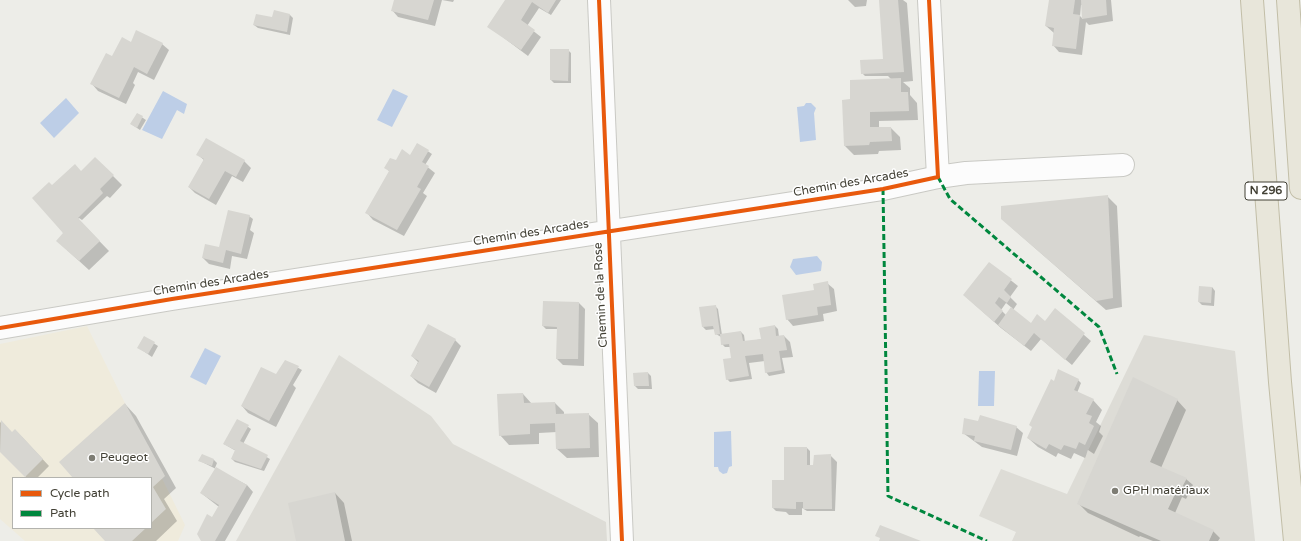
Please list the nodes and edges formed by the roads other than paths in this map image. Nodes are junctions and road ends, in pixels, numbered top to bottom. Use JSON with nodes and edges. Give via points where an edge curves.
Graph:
{"nodes":[{"id":1,"x":599,"y":0,"type":"edge"},
{"id":2,"x":929,"y":0,"type":"edge"},
{"id":3,"x":1252,"y":0,"type":"edge"},
{"id":4,"x":1288,"y":0,"type":"edge"},
{"id":5,"x":1123,"y":165,"type":"dead end"},
{"id":6,"x":938,"y":177,"type":"junction"},
{"id":7,"x":1301,"y":188,"type":"edge"},
{"id":8,"x":608,"y":231,"type":"junction"},
{"id":9,"x":0,"y":328,"type":"edge"},
{"id":10,"x":1280,"y":382,"type":"junction"},
{"id":11,"x":622,"y":541,"type":"edge"},
{"id":12,"x":1286,"y":541,"type":"edge"},
{"id":13,"x":1295,"y":541,"type":"edge"}],
"edges":[{"from":1,"to":8,"type":"street","name":"Chemin de la Rose"},
{"from":2,"to":6,"type":"street"},
{"from":3,"to":10,"type":"highway","number":"N 296"},
{"from":4,"to":7,"type":"highway"},
{"from":5,"to":6,"type":"street","name":"Chemin des Arcades","via":[[966,173]]},
{"from":6,"to":8,"type":"street","name":"Chemin des Arcades","via":[[883,189]]},
{"from":8,"to":9,"type":"street","name":"Chemin des Arcades"},
{"from":8,"to":11,"type":"street","name":"Chemin de la Rose"},
{"from":10,"to":12,"type":"highway","number":"N 296"},
{"from":10,"to":13,"type":"highway"}]}
